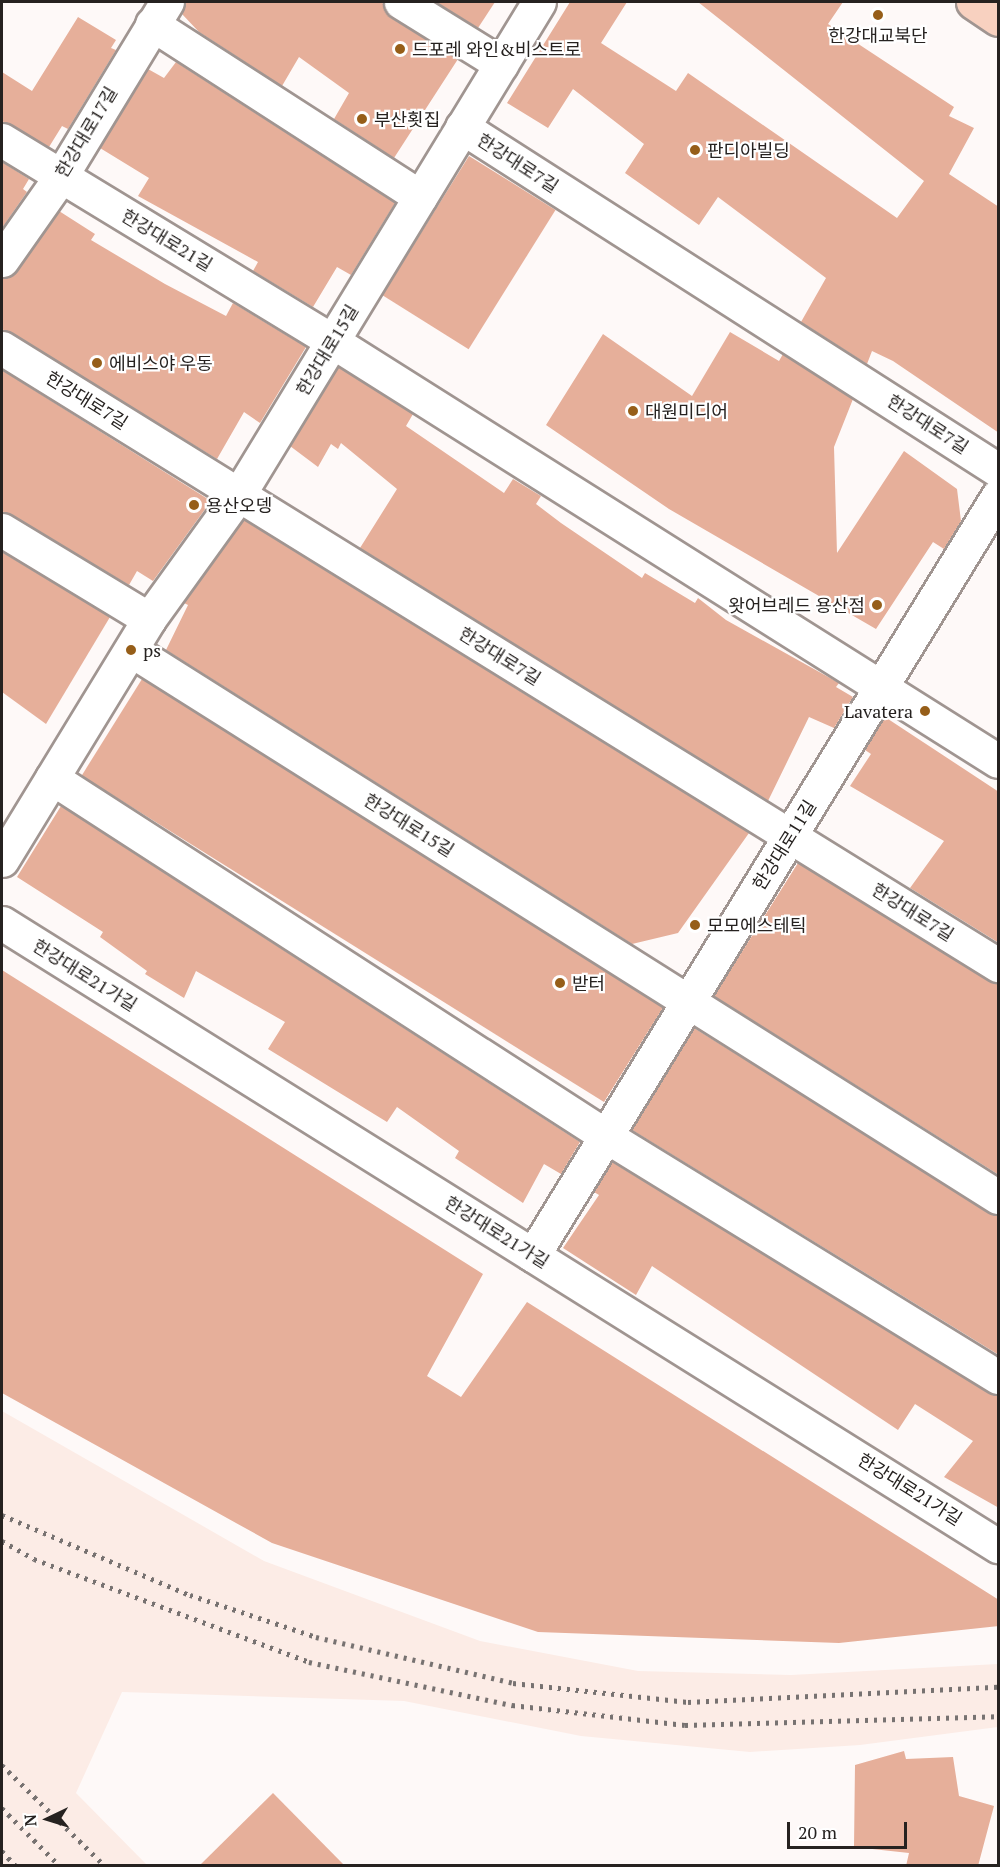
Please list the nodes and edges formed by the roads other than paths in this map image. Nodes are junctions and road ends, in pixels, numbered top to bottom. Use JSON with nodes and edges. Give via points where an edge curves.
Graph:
{"nodes":[{"id":1,"x":401,"y":2,"type":"edge"},
{"id":2,"x":539,"y":2,"type":"edge"},
{"id":3,"x":973,"y":2,"type":"edge"},
{"id":4,"x":159,"y":13,"type":"edge"},
{"id":5,"x":999,"y":19,"type":"edge"},
{"id":6,"x":501,"y":64,"type":"junction"},
{"id":7,"x":462,"y":127,"type":"junction"},
{"id":8,"x":2,"y":140,"type":"edge"},
{"id":9,"x":61,"y":176,"type":"junction"},
{"id":10,"x":420,"y":197,"type":"junction"},
{"id":11,"x":2,"y":260,"type":"edge"},
{"id":12,"x":332,"y":341,"type":"junction"},
{"id":13,"x":2,"y":348,"type":"edge"},
{"id":14,"x":999,"y":470,"type":"edge"},
{"id":15,"x":239,"y":494,"type":"junction"},
{"id":16,"x":999,"y":496,"type":"edge"},
{"id":17,"x":2,"y":530,"type":"edge"},
{"id":18,"x":149,"y":619,"type":"junction"},
{"id":19,"x":131,"y":650,"type":"junction"},
{"id":20,"x":881,"y":688,"type":"junction"},
{"id":21,"x":999,"y":761,"type":"edge"},
{"id":22,"x":52,"y":778,"type":"junction"},
{"id":23,"x":790,"y":836,"type":"junction"},
{"id":24,"x":2,"y":860,"type":"edge"},
{"id":25,"x":2,"y":923,"type":"edge"},
{"id":26,"x":999,"y":965,"type":"edge"},
{"id":27,"x":687,"y":1000,"type":"junction"},
{"id":28,"x":606,"y":1136,"type":"junction"},
{"id":29,"x":999,"y":1197,"type":"edge"},
{"id":30,"x":533,"y":1255,"type":"junction"},
{"id":31,"x":999,"y":1377,"type":"edge"},
{"id":32,"x":997,"y":1541,"type":"edge"}],
"edges":[{"from":1,"to":6,"type":"street"},
{"from":2,"to":6,"type":"street","name":"한강대로15길"},
{"from":3,"to":5,"type":"main road"},
{"from":4,"to":9,"type":"street","name":"한강대로17길"},
{"from":4,"to":10,"type":"street"},
{"from":6,"to":7,"type":"street","name":"한강대로15길"},
{"from":7,"to":10,"type":"street","name":"한강대로15길"},
{"from":7,"to":14,"type":"street","name":"한강대로7길"},
{"from":8,"to":9,"type":"street","name":"한강대로21길"},
{"from":9,"to":11,"type":"street","name":"한강대로17길"},
{"from":9,"to":12,"type":"street","name":"한강대로21길"},
{"from":10,"to":12,"type":"street","name":"한강대로15길"},
{"from":12,"to":15,"type":"street","name":"한강대로15길"},
{"from":12,"to":20,"type":"street"},
{"from":13,"to":15,"type":"street","name":"한강대로7길"},
{"from":15,"to":18,"type":"street","name":"한강대로15길"},
{"from":15,"to":23,"type":"street","name":"한강대로7길"},
{"from":16,"to":20,"type":"street","name":"한강대로11길"},
{"from":17,"to":18,"type":"street"},
{"from":18,"to":19,"type":"street","name":"한강대로15길"},
{"from":19,"to":22,"type":"street","name":"한강대로15길"},
{"from":19,"to":27,"type":"street","name":"한강대로15길"},
{"from":20,"to":21,"type":"street"},
{"from":20,"to":23,"type":"street","name":"한강대로11길"},
{"from":22,"to":24,"type":"street","name":"한강대로15길"},
{"from":22,"to":28,"type":"street"},
{"from":23,"to":26,"type":"street","name":"한강대로7길"},
{"from":23,"to":27,"type":"street","name":"한강대로11길"},
{"from":25,"to":30,"type":"street","name":"한강대로21가길"},
{"from":27,"to":28,"type":"street","name":"한강대로11길"},
{"from":27,"to":29,"type":"street"},
{"from":28,"to":30,"type":"street","name":"한강대로11길"},
{"from":28,"to":31,"type":"street"},
{"from":30,"to":32,"type":"street","name":"한강대로21가길"}]}
